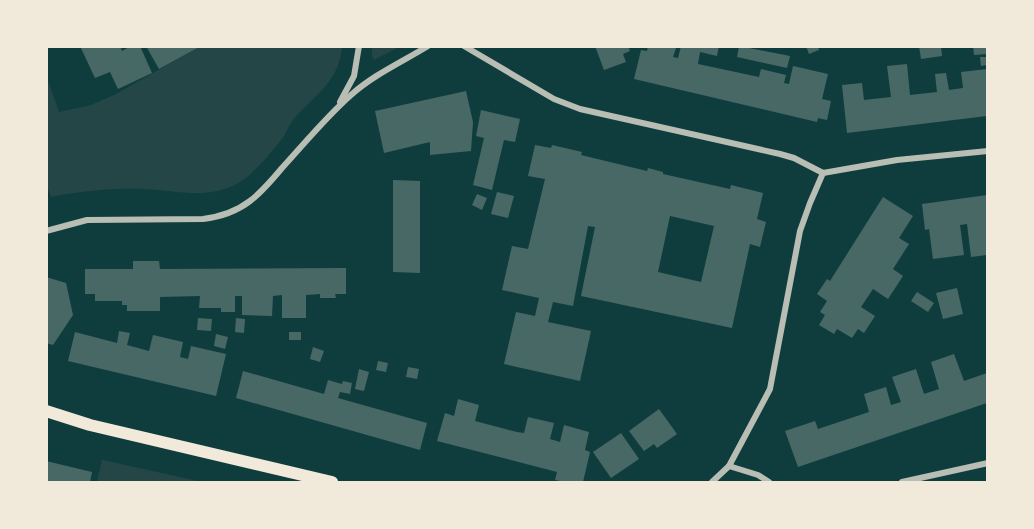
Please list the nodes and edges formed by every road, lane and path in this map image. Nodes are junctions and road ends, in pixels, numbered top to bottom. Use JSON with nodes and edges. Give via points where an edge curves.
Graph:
{"nodes":[{"id":1,"x":359,"y":46,"type":"edge"},
{"id":2,"x":428,"y":46,"type":"edge"},
{"id":3,"x":464,"y":46,"type":"edge"},
{"id":4,"x":336,"y":108,"type":"junction"},
{"id":5,"x":987,"y":151,"type":"edge"},
{"id":6,"x":823,"y":173,"type":"junction"},
{"id":7,"x":46,"y":231,"type":"edge"},
{"id":8,"x":46,"y":411,"type":"edge"},
{"id":9,"x":987,"y":463,"type":"edge"},
{"id":10,"x":729,"y":466,"type":"junction"},
{"id":11,"x":332,"y":483,"type":"edge"},
{"id":12,"x":712,"y":483,"type":"edge"},
{"id":13,"x":769,"y":483,"type":"edge"},
{"id":14,"x":902,"y":483,"type":"edge"}],
"edges":[{"from":1,"to":4,"type":"street","via":[[354,76]]},
{"from":2,"to":4,"type":"street","via":[[369,80]]},
{"from":3,"to":6,"type":"street","via":[[554,99],[580,109],[780,154]]},
{"from":4,"to":7,"type":"street","via":[[264,188],[237,208],[203,219],[87,220]]},
{"from":5,"to":6,"type":"street","via":[[897,160]]},
{"from":6,"to":10,"type":"street","via":[[800,231],[770,389]]},
{"from":8,"to":11,"type":"main road"},
{"from":9,"to":14,"type":"street"},
{"from":10,"to":12,"type":"street"},
{"from":10,"to":13,"type":"street","via":[[758,475]]}]}
